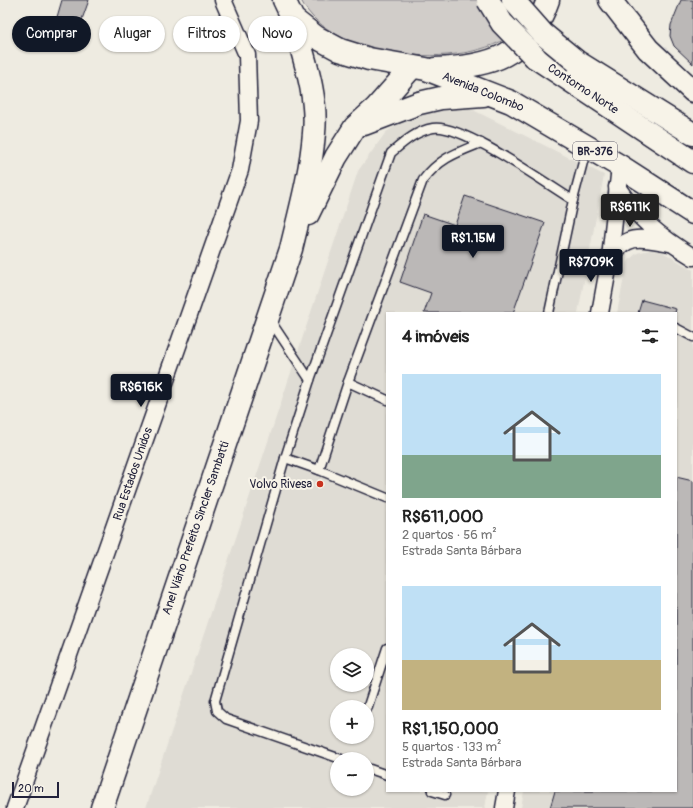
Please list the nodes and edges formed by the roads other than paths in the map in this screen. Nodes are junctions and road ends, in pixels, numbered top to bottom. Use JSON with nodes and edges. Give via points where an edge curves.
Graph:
{"nodes":[{"id":1,"x":224,"y":0,"type":"edge"},
{"id":2,"x":488,"y":0,"type":"edge"},
{"id":3,"x":513,"y":0,"type":"edge"},
{"id":4,"x":548,"y":0,"type":"edge"},
{"id":5,"x":610,"y":0,"type":"edge"},
{"id":6,"x":288,"y":9,"type":"edge"},
{"id":7,"x":419,"y":68,"type":"junction"},
{"id":8,"x":693,"y":91,"type":"edge"},
{"id":9,"x":495,"y":95,"type":"junction"},
{"id":10,"x":355,"y":127,"type":"junction"},
{"id":11,"x":693,"y":134,"type":"edge"},
{"id":12,"x":481,"y":143,"type":"junction"},
{"id":13,"x":588,"y":147,"type":"junction"},
{"id":14,"x":693,"y":162,"type":"edge"},
{"id":15,"x":619,"y":177,"type":"junction"},
{"id":16,"x":573,"y":200,"type":"junction"},
{"id":17,"x":693,"y":213,"type":"edge"},
{"id":18,"x":670,"y":243,"type":"junction"},
{"id":19,"x":291,"y":249,"type":"junction"},
{"id":20,"x":693,"y":257,"type":"edge"},
{"id":21,"x":610,"y":258,"type":"junction"},
{"id":22,"x":549,"y":312,"type":"edge"},
{"id":23,"x":600,"y":312,"type":"edge"},
{"id":24,"x":268,"y":316,"type":"junction"},
{"id":25,"x":677,"y":329,"type":"edge"},
{"id":26,"x":693,"y":337,"type":"edge"},
{"id":27,"x":310,"y":380,"type":"junction"},
{"id":28,"x":348,"y":382,"type":"junction"},
{"id":29,"x":386,"y":400,"type":"edge"},
{"id":30,"x":285,"y":458,"type":"junction"},
{"id":31,"x":319,"y":470,"type":"junction"},
{"id":32,"x":386,"y":498,"type":"edge"},
{"id":33,"x":386,"y":651,"type":"edge"},
{"id":34,"x":370,"y":700,"type":"edge"},
{"id":35,"x":330,"y":755,"type":"edge"},
{"id":36,"x":374,"y":770,"type":"edge"},
{"id":37,"x":386,"y":775,"type":"edge"},
{"id":38,"x":435,"y":792,"type":"edge"},
{"id":39,"x":507,"y":792,"type":"edge"},
{"id":40,"x":445,"y":795,"type":"dead end"},
{"id":41,"x":15,"y":808,"type":"edge"},
{"id":42,"x":102,"y":808,"type":"edge"},
{"id":43,"x":504,"y":808,"type":"edge"}],
"edges":[{"from":1,"to":41,"type":"street","name":"Rua Estados Unidos","via":[[247,55],[249,121],[240,170]]},
{"from":2,"to":14,"type":"highway","name":"Contorno Norte","bridge":true,"via":[[502,23],[535,57]]},
{"from":3,"to":11,"type":"highway","name":"Contorno Norte","bridge":true,"via":[[543,34],[576,61]]},
{"from":4,"to":7,"type":"highway","via":[[543,16],[533,33],[520,46],[503,57],[463,68]]},
{"from":5,"to":8,"type":"highway","via":[[620,16],[648,48]]},
{"from":6,"to":7,"type":"highway","name":"Avenida Colombo","number":"BR-376","via":[[316,37],[340,50],[369,59]]},
{"from":6,"to":19,"type":"highway","name":"Anel Viário Prefeito Sincler Sambatti","via":[[313,100],[315,132]]},
{"from":7,"to":9,"type":"highway","name":"Avenida Colombo","number":"BR-376"},
{"from":7,"to":10,"type":"highway","name":"Anel Viário Prefeito Sincler Sambatti"},
{"from":9,"to":10,"type":"highway","via":[[441,98],[419,103]]},
{"from":9,"to":13,"type":"highway","name":"Avenida Colombo","number":"BR-376","via":[[541,118]]},
{"from":10,"to":19,"type":"highway","name":"Anel Viário Prefeito Sincler Sambatti","via":[[336,157]]},
{"from":12,"to":16,"type":"lane"},
{"from":12,"to":27,"type":"lane","via":[[451,129],[433,128],[410,136],[391,153]]},
{"from":12,"to":28,"type":"lane","via":[[446,157],[423,180]]},
{"from":13,"to":15,"type":"highway","name":"Avenida Colombo","number":"BR-376"},
{"from":13,"to":16,"type":"lane"},
{"from":15,"to":17,"type":"highway","name":"Avenida Colombo","number":"BR-376"},
{"from":15,"to":18,"type":"street","via":[[630,206],[644,222]]},
{"from":15,"to":21,"type":"street"},
{"from":16,"to":22,"type":"lane"},
{"from":18,"to":20,"type":"street"},
{"from":18,"to":21,"type":"street","via":[[646,239],[630,240],[622,243]]},
{"from":19,"to":24,"type":"highway","name":"Anel Viário Prefeito Sincler Sambatti"},
{"from":21,"to":23,"type":"street"},
{"from":24,"to":27,"type":"lane"},
{"from":24,"to":42,"type":"highway","name":"Anel Viário Prefeito Sincler Sambatti"},
{"from":25,"to":26,"type":"lane"},
{"from":27,"to":30,"type":"lane"},
{"from":28,"to":29,"type":"lane"},
{"from":28,"to":31,"type":"lane"},
{"from":30,"to":31,"type":"lane"},
{"from":30,"to":35,"type":"lane","via":[[215,701],[217,711],[226,719]]},
{"from":31,"to":32,"type":"lane"},
{"from":33,"to":34,"type":"lane"},
{"from":36,"to":37,"type":"lane"},
{"from":38,"to":40,"type":"lane"},
{"from":39,"to":43,"type":"street"}]}
